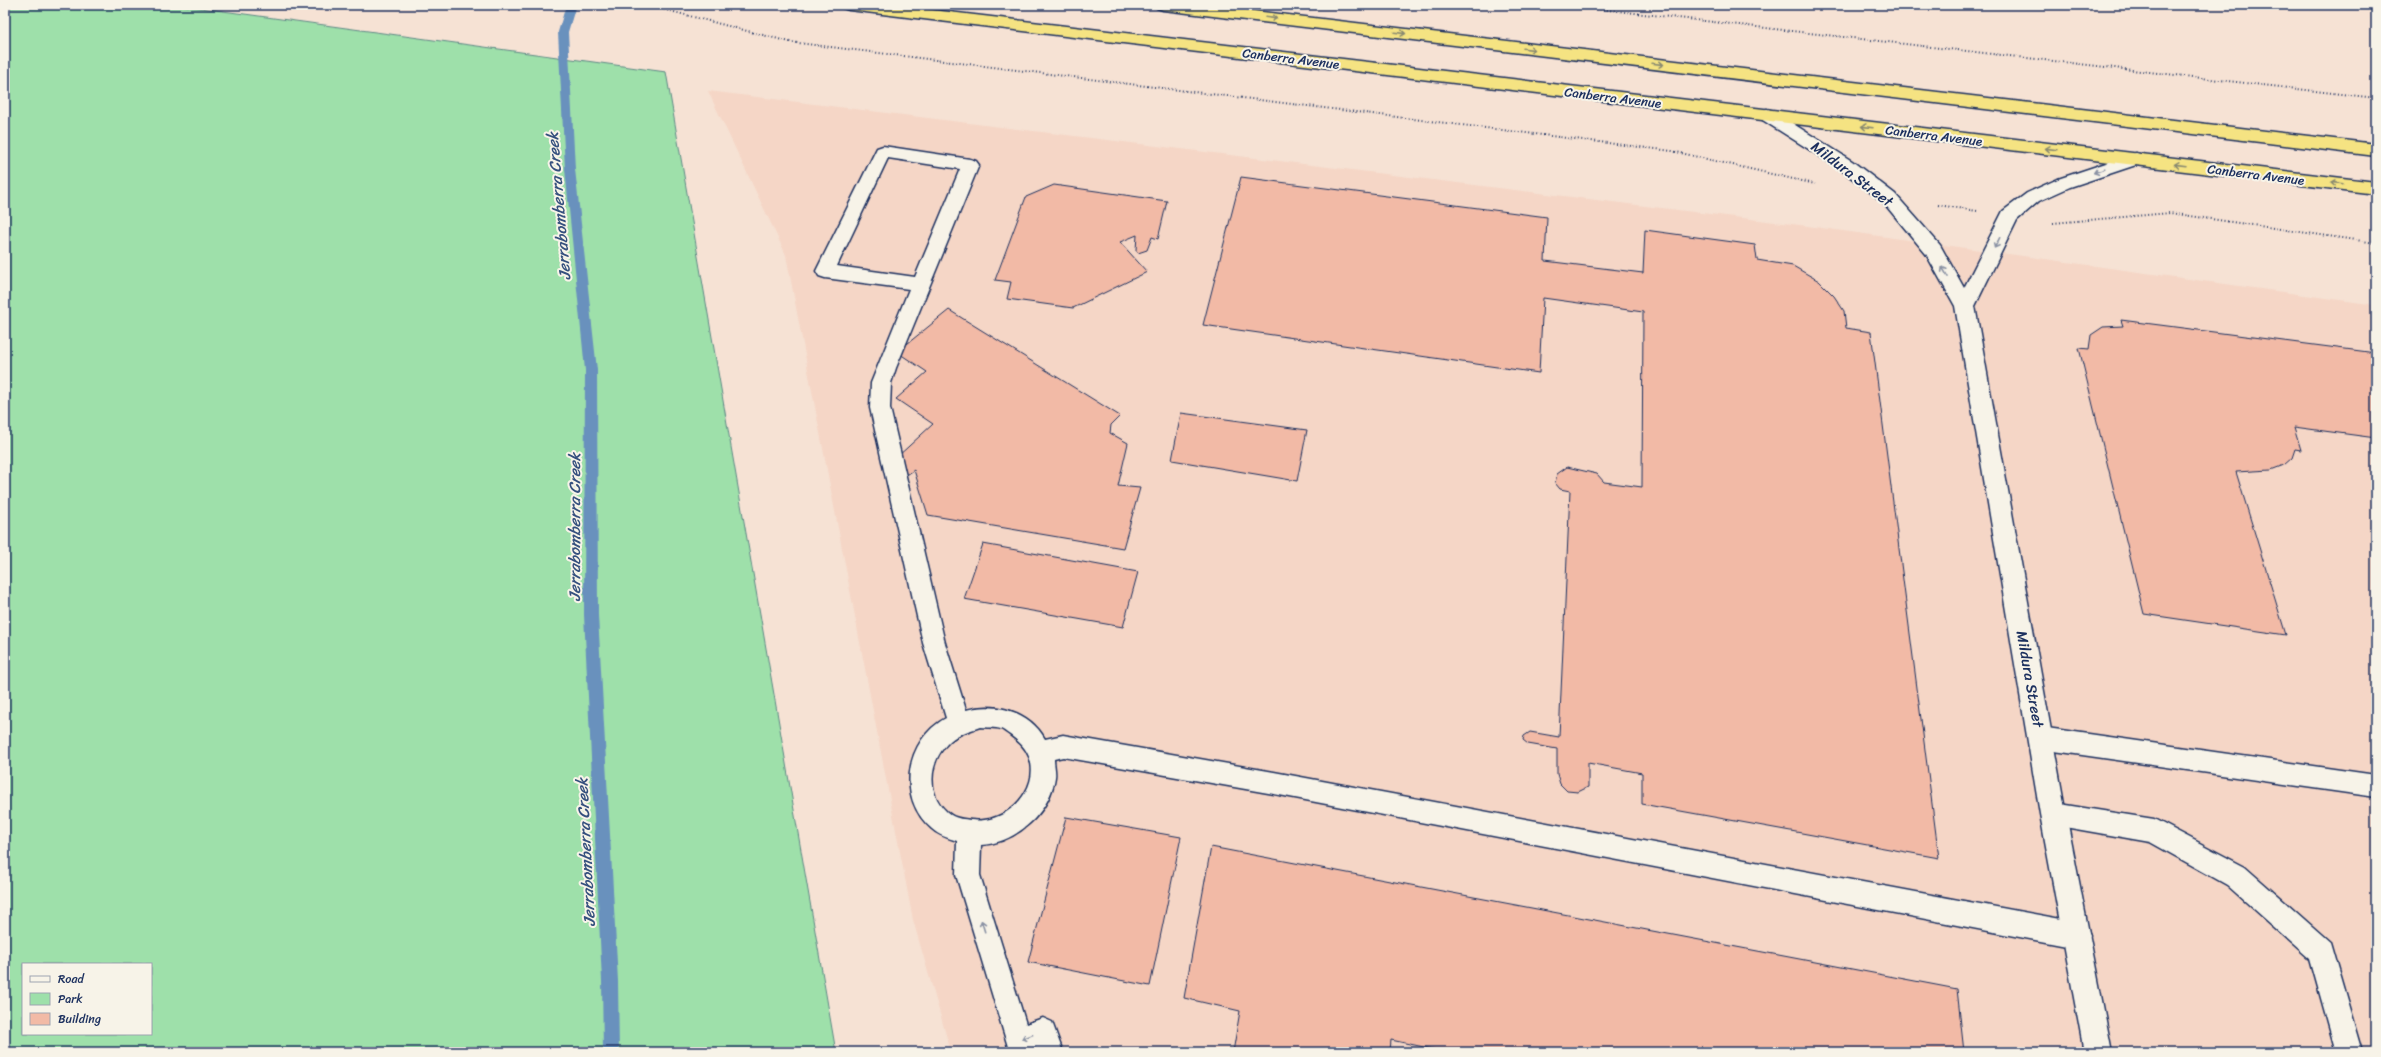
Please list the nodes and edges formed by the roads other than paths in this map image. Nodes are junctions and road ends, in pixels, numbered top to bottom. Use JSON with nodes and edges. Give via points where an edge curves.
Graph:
{"nodes":[{"id":1,"x":849,"y":5,"type":"edge"},
{"id":2,"x":1163,"y":5,"type":"edge"},
{"id":3,"x":1767,"y":115,"type":"junction"},
{"id":4,"x":2376,"y":150,"type":"edge"},
{"id":5,"x":2136,"y":159,"type":"junction"},
{"id":6,"x":2376,"y":188,"type":"edge"},
{"id":7,"x":921,"y":284,"type":"junction"},
{"id":8,"x":1965,"y":306,"type":"junction"},
{"id":9,"x":959,"y":724,"type":"junction"},
{"id":10,"x":2040,"y":738,"type":"junction"},
{"id":11,"x":1040,"y":751,"type":"junction"},
{"id":12,"x":2376,"y":786,"type":"edge"},
{"id":13,"x":2053,"y":814,"type":"junction"},
{"id":14,"x":969,"y":833,"type":"junction"},
{"id":15,"x":2077,"y":934,"type":"junction"},
{"id":16,"x":1050,"y":1052,"type":"edge"},
{"id":17,"x":2098,"y":1052,"type":"edge"},
{"id":18,"x":2349,"y":1052,"type":"edge"}],
"edges":[{"from":1,"to":3,"type":"highway","name":"Canberra Avenue"},
{"from":2,"to":4,"type":"highway","one_way":true},
{"from":5,"to":3,"type":"highway","name":"Canberra Avenue","one_way":true},
{"from":8,"to":3,"type":"street","name":"Mildura Street","one_way":true,"via":[[1933,250],[1889,198],[1846,165]]},
{"from":6,"to":5,"type":"highway","name":"Canberra Avenue","one_way":true},
{"from":5,"to":8,"type":"street","one_way":true,"via":[[2064,183],[2033,197],[2010,216]]},
{"from":7,"to":7,"type":"lane","via":[[970,165],[883,152],[825,271]]},
{"from":7,"to":9,"type":"lane","via":[[881,383],[880,408],[934,643]]},
{"from":8,"to":10,"type":"street","name":"Mildura Street"},
{"from":9,"to":11,"type":"lane","via":[[980,717],[1008,720],[1032,735]]},
{"from":9,"to":14,"type":"lane","via":[[951,727],[930,747],[919,774],[923,802],[941,824]]},
{"from":10,"to":12,"type":"lane"},
{"from":10,"to":13,"type":"street","name":"Mildura Street"},
{"from":11,"to":14,"type":"lane","via":[[1044,759],[1042,787],[1027,812],[1000,830]]},
{"from":11,"to":15,"type":"lane","via":[[1063,746]]},
{"from":13,"to":15,"type":"street","name":"Mildura Street"},
{"from":13,"to":18,"type":"lane","via":[[2154,831],[2236,876],[2321,951]]},
{"from":16,"to":14,"type":"lane","one_way":true,"via":[[1043,1031],[1018,1041],[968,874]]},
{"from":15,"to":17,"type":"street","name":"Mildura Street"}]}
